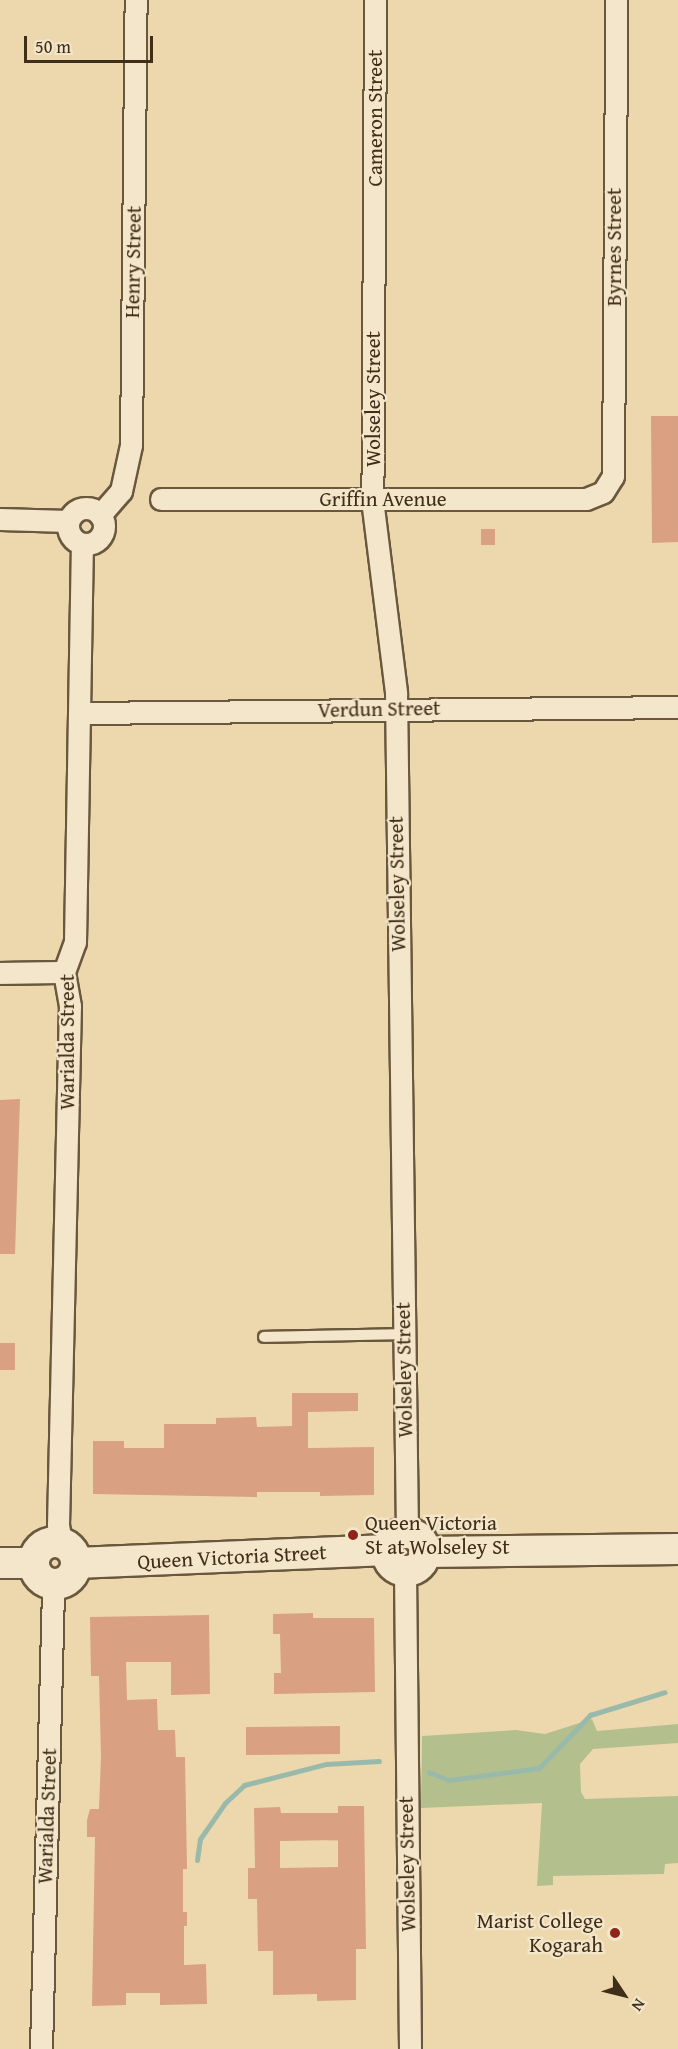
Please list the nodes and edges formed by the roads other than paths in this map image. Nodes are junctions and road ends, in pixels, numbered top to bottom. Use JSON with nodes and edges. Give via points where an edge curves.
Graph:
{"nodes":[{"id":1,"x":136,"y":0,"type":"edge"},
{"id":2,"x":375,"y":0,"type":"edge"},
{"id":3,"x":616,"y":0,"type":"edge"},
{"id":4,"x":374,"y":236,"type":"joint"},
{"id":5,"x":603,"y":492,"type":"joint"},
{"id":6,"x":161,"y":499,"type":"dead end"},
{"id":7,"x":372,"y":499,"type":"junction"},
{"id":8,"x":100,"y":516,"type":"junction"},
{"id":9,"x":0,"y":519,"type":"edge"},
{"id":10,"x":69,"y":521,"type":"junction"},
{"id":11,"x":82,"y":544,"type":"junction"},
{"id":12,"x":678,"y":707,"type":"edge"},
{"id":13,"x":395,"y":708,"type":"junction"},
{"id":14,"x":80,"y":713,"type":"junction"},
{"id":15,"x":0,"y":972,"type":"edge"},
{"id":16,"x":64,"y":972,"type":"junction"},
{"id":17,"x":403,"y":1334,"type":"junction"},
{"id":18,"x":264,"y":1337,"type":"dead end"},
{"id":19,"x":678,"y":1549,"type":"edge"},
{"id":20,"x":406,"y":1552,"type":"junction"},
{"id":21,"x":69,"y":1553,"type":"junction"},
{"id":22,"x":0,"y":1563,"type":"edge"},
{"id":23,"x":43,"y":1574,"type":"junction"},
{"id":24,"x":41,"y":2049,"type":"edge"},
{"id":25,"x":410,"y":2049,"type":"edge"}],
"edges":[{"from":1,"to":8,"type":"street","name":"Henry Street","via":[[131,445],[124,483]]},
{"from":2,"to":4,"type":"street","name":"Cameron Street"},
{"from":3,"to":5,"type":"street","name":"Byrnes Street","via":[[613,476]]},
{"from":4,"to":7,"type":"street","name":"Wolseley Street"},
{"from":5,"to":7,"type":"street","name":"Griffin Avenue","via":[[586,499]]},
{"from":6,"to":7,"type":"street","name":"Griffin Avenue"},
{"from":7,"to":13,"type":"street","name":"Wolseley Street"},
{"from":8,"to":10,"type":"street","via":[[86,508],[75,512]]},
{"from":8,"to":11,"type":"street","via":[[104,526],[101,536],[93,543]]},
{"from":9,"to":10,"type":"street"},
{"from":10,"to":11,"type":"street","via":[[71,538]]},
{"from":11,"to":14,"type":"street","name":"Warialda Street"},
{"from":12,"to":13,"type":"street","name":"Verdun Street"},
{"from":13,"to":14,"type":"street","name":"Verdun Street"},
{"from":13,"to":17,"type":"street","name":"Wolseley Street"},
{"from":14,"to":16,"type":"street","name":"Warialda Street","via":[[75,942]]},
{"from":15,"to":16,"type":"street"},
{"from":16,"to":21,"type":"street","name":"Warialda Street","via":[[70,1006],[58,1525]]},
{"from":17,"to":18,"type":"lane"},
{"from":17,"to":20,"type":"street","name":"Wolseley Street"},
{"from":19,"to":20,"type":"main road","name":"Queen Victoria Street"},
{"from":20,"to":21,"type":"main road","name":"Queen Victoria Street"},
{"from":20,"to":25,"type":"street","name":"Wolseley Street"},
{"from":21,"to":23,"type":"main road","via":[[43,1545]]},
{"from":22,"to":23,"type":"main road"},
{"from":23,"to":24,"type":"street","name":"Warialda Street"}]}
